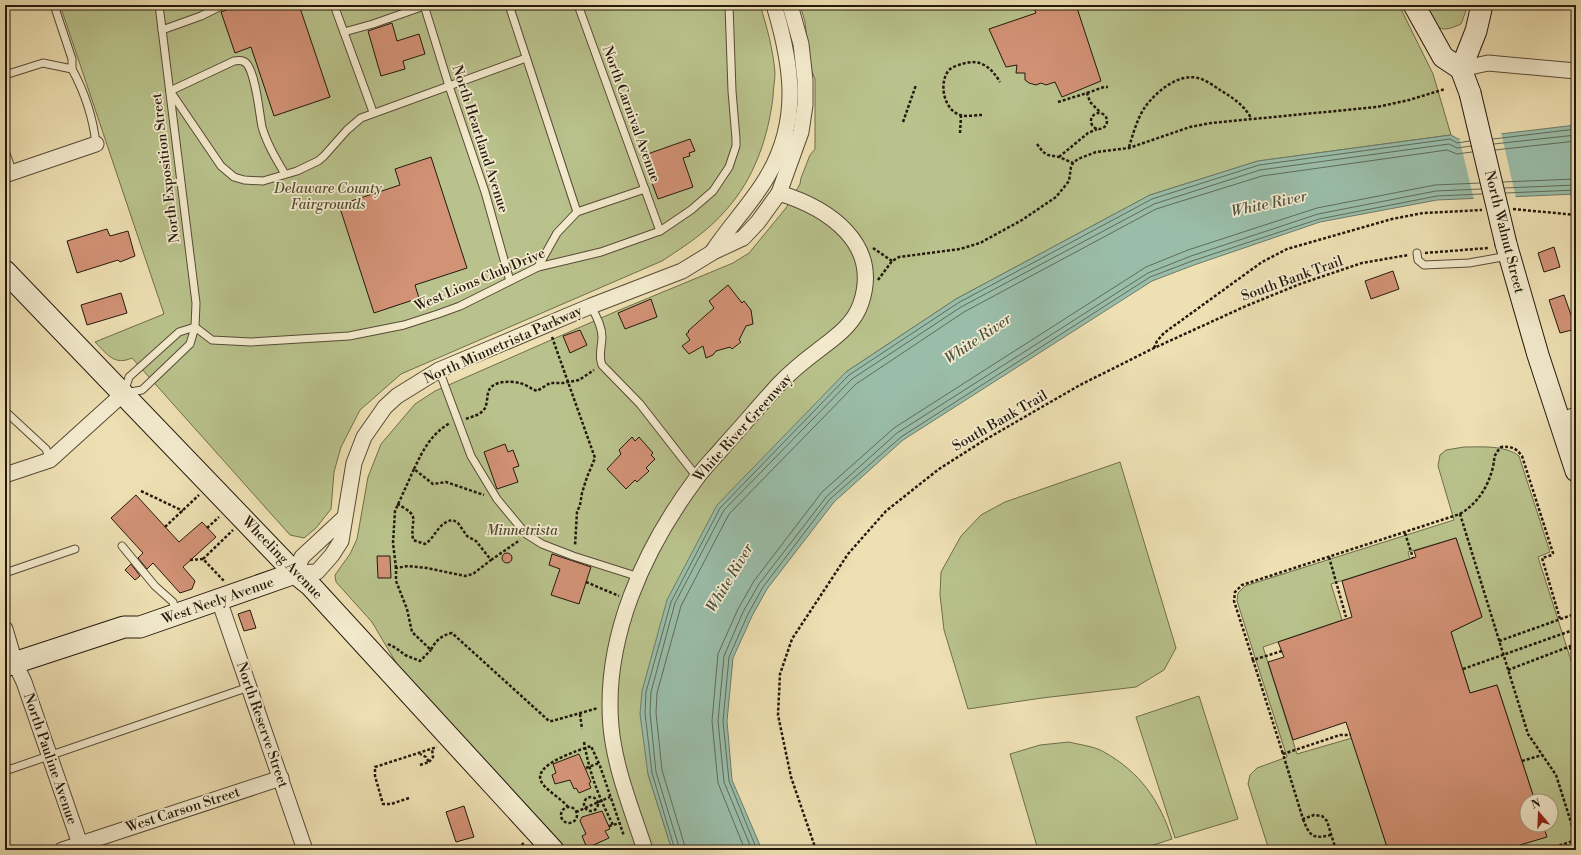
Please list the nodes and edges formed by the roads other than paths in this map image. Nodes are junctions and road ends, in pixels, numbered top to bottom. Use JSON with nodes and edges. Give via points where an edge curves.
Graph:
{"nodes":[{"id":1,"x":54,"y":5,"type":"edge"},
{"id":2,"x":159,"y":5,"type":"edge"},
{"id":3,"x":224,"y":5,"type":"edge"},
{"id":4,"x":334,"y":5,"type":"edge"},
{"id":5,"x":424,"y":5,"type":"edge"},
{"id":6,"x":509,"y":5,"type":"edge"},
{"id":7,"x":578,"y":5,"type":"edge"},
{"id":8,"x":729,"y":5,"type":"edge"},
{"id":9,"x":774,"y":5,"type":"edge"},
{"id":10,"x":790,"y":5,"type":"edge"},
{"id":11,"x":1414,"y":5,"type":"edge"},
{"id":12,"x":1482,"y":5,"type":"edge"},
{"id":13,"x":162,"y":30,"type":"junction"},
{"id":14,"x":344,"y":32,"type":"junction"},
{"id":15,"x":526,"y":58,"type":"junction"},
{"id":16,"x":72,"y":69,"type":"junction"},
{"id":17,"x":1461,"y":69,"type":"junction"},
{"id":18,"x":1576,"y":71,"type":"edge"},
{"id":19,"x":5,"y":75,"type":"edge"},
{"id":20,"x":448,"y":86,"type":"junction"},
{"id":21,"x":170,"y":90,"type":"junction"},
{"id":22,"x":374,"y":112,"type":"junction"},
{"id":23,"x":96,"y":144,"type":"joint"},
{"id":24,"x":5,"y":151,"type":"edge"},
{"id":25,"x":9,"y":174,"type":"edge"},
{"id":26,"x":285,"y":174,"type":"junction"},
{"id":27,"x":645,"y":189,"type":"junction"},
{"id":28,"x":778,"y":193,"type":"junction"},
{"id":29,"x":577,"y":212,"type":"junction"},
{"id":30,"x":660,"y":231,"type":"junction"},
{"id":31,"x":1501,"y":249,"type":"junction"},
{"id":32,"x":713,"y":252,"type":"junction"},
{"id":33,"x":1417,"y":253,"type":"road end"},
{"id":34,"x":538,"y":267,"type":"junction"},
{"id":35,"x":5,"y":271,"type":"edge"},
{"id":36,"x":510,"y":281,"type":"junction"},
{"id":37,"x":591,"y":306,"type":"junction"},
{"id":38,"x":196,"y":327,"type":"junction"},
{"id":39,"x":439,"y":370,"type":"junction"},
{"id":40,"x":124,"y":394,"type":"junction"},
{"id":41,"x":5,"y":411,"type":"edge"},
{"id":42,"x":1567,"y":418,"type":"edge"},
{"id":43,"x":50,"y":460,"type":"junction"},
{"id":44,"x":1576,"y":471,"type":"edge"},
{"id":45,"x":5,"y":475,"type":"edge"},
{"id":46,"x":697,"y":477,"type":"junction"},
{"id":47,"x":345,"y":517,"type":"junction"},
{"id":48,"x":122,"y":546,"type":"dead end"},
{"id":49,"x":75,"y":549,"type":"dead end"},
{"id":50,"x":5,"y":573,"type":"edge"},
{"id":51,"x":295,"y":573,"type":"junction"},
{"id":52,"x":639,"y":577,"type":"junction"},
{"id":53,"x":223,"y":592,"type":"junction"},
{"id":54,"x":176,"y":615,"type":"junction"},
{"id":55,"x":5,"y":629,"type":"edge"},
{"id":56,"x":11,"y":670,"type":"edge"},
{"id":57,"x":249,"y":687,"type":"junction"},
{"id":58,"x":49,"y":756,"type":"junction"},
{"id":59,"x":5,"y":771,"type":"edge"},
{"id":60,"x":281,"y":778,"type":"junction"},
{"id":61,"x":80,"y":844,"type":"junction"},
{"id":62,"x":62,"y":850,"type":"edge"},
{"id":63,"x":305,"y":850,"type":"edge"},
{"id":64,"x":553,"y":850,"type":"edge"},
{"id":65,"x":645,"y":850,"type":"edge"}],
"edges":[{"from":1,"to":16,"type":"lane","via":[[72,59]]},
{"from":2,"to":13,"type":"lane","name":"North Exposition Street"},
{"from":3,"to":13,"type":"lane"},
{"from":4,"to":14,"type":"lane"},
{"from":5,"to":14,"type":"lane"},
{"from":5,"to":20,"type":"lane","name":"North Heartland Avenue"},
{"from":6,"to":15,"type":"lane"},
{"from":7,"to":27,"type":"lane","name":"North Carnival Avenue"},
{"from":8,"to":30,"type":"lane","name":"West Lions Club Drive","via":[[736,139],[732,160],[713,191]]},
{"from":9,"to":32,"type":"street","name":"North Minnetrista Parkway","via":[[790,75],[791,97],[786,128],[778,156],[767,178]]},
{"from":10,"to":28,"type":"street","name":"North Minnetrista Parkway","via":[[801,44],[805,105],[801,132]]},
{"from":11,"to":17,"type":"main road","via":[[1443,58]]},
{"from":12,"to":17,"type":"main road","via":[[1476,31]]},
{"from":13,"to":21,"type":"lane","name":"North Exposition Street"},
{"from":14,"to":22,"type":"lane"},
{"from":15,"to":20,"type":"lane"},
{"from":15,"to":29,"type":"lane"},
{"from":16,"to":19,"type":"lane","via":[[43,63]]},
{"from":16,"to":23,"type":"lane","via":[[94,122]]},
{"from":17,"to":18,"type":"street","via":[[1488,63]]},
{"from":17,"to":31,"type":"main road","name":"North Walnut Street","bridge":true,"via":[[1470,93]]},
{"from":20,"to":22,"type":"lane"},
{"from":20,"to":36,"type":"lane","name":"North Heartland Avenue","via":[[485,192]]},
{"from":21,"to":26,"type":"lane","via":[[221,166],[234,177],[263,181]]},
{"from":21,"to":26,"type":"lane","via":[[234,61],[247,63],[251,71],[263,129],[271,152]]},
{"from":21,"to":38,"type":"lane","name":"North Exposition Street","via":[[196,303]]},
{"from":22,"to":26,"type":"lane","via":[[361,118],[347,130],[318,161]]},
{"from":23,"to":25,"type":"street"},
{"from":24,"to":25,"type":"lane"},
{"from":27,"to":29,"type":"lane"},
{"from":27,"to":30,"type":"lane","name":"North Carnival Avenue"},
{"from":28,"to":32,"type":"street","name":"North Minnetrista Parkway","via":[[758,222],[743,238]]},
{"from":28,"to":46,"type":"street","via":[[823,212],[852,236],[861,254],[865,273],[861,303],[849,325],[782,382]]},
{"from":29,"to":34,"type":"lane","via":[[557,233]]},
{"from":30,"to":34,"type":"lane","name":"West Lions Club Drive","via":[[601,252]]},
{"from":31,"to":33,"type":"lane","via":[[1469,263],[1424,265],[1418,260]]},
{"from":31,"to":42,"type":"main road","name":"North Walnut Street","via":[[1536,348]]},
{"from":32,"to":37,"type":"street","name":"North Minnetrista Parkway","via":[[682,271]]},
{"from":34,"to":36,"type":"lane","name":"West Lions Club Drive"},
{"from":35,"to":40,"type":"main road","name":"Wheeling Avenue"},
{"from":36,"to":38,"type":"lane","name":"West Lions Club Drive","via":[[438,314],[404,325],[349,336],[251,342],[212,340]]},
{"from":37,"to":39,"type":"street","name":"North Minnetrista Parkway"},
{"from":37,"to":46,"type":"lane","via":[[601,330],[602,345],[599,357],[602,365],[640,404]]},
{"from":38,"to":40,"type":"lane","via":[[179,332],[128,378]]},
{"from":38,"to":40,"type":"lane","via":[[190,344],[142,390]]},
{"from":39,"to":47,"type":"street","name":"North Minnetrista Parkway","via":[[397,396],[385,407],[364,437],[354,463]]},
{"from":39,"to":52,"type":"lane","via":[[471,456],[497,499],[526,534],[542,544],[573,556]]},
{"from":40,"to":43,"type":"street"},
{"from":40,"to":51,"type":"main road","name":"Wheeling Avenue"},
{"from":41,"to":43,"type":"lane","via":[[46,449]]},
{"from":42,"to":44,"type":"main road","name":"North Walnut Street"},
{"from":43,"to":45,"type":"street"},
{"from":46,"to":52,"type":"street","via":[[656,541]]},
{"from":47,"to":51,"type":"street","via":[[302,557]]},
{"from":47,"to":51,"type":"street","name":"North Minnetrista Parkway","via":[[341,541],[332,556],[317,572]]},
{"from":48,"to":54,"type":"lane","via":[[155,586],[173,602]]},
{"from":49,"to":50,"type":"lane"},
{"from":51,"to":53,"type":"main road","name":"West Neely Avenue"},
{"from":51,"to":64,"type":"main road","name":"Wheeling Avenue","via":[[310,586]]},
{"from":52,"to":65,"type":"street","via":[[614,656],[610,696],[611,726],[618,768]]},
{"from":53,"to":54,"type":"main road","name":"West Neely Avenue"},
{"from":53,"to":57,"type":"street","name":"North Reserve Street"},
{"from":54,"to":56,"type":"main road","name":"West Neely Avenue","via":[[140,627],[128,638]]},
{"from":55,"to":56,"type":"street","name":"North Pauline Avenue"},
{"from":56,"to":58,"type":"street","name":"North Pauline Avenue","via":[[24,682]]},
{"from":57,"to":58,"type":"lane"},
{"from":57,"to":60,"type":"street","name":"North Reserve Street"},
{"from":58,"to":59,"type":"lane"},
{"from":58,"to":61,"type":"street","name":"North Pauline Avenue"},
{"from":60,"to":61,"type":"street","name":"West Carson Street"},
{"from":60,"to":63,"type":"street","name":"North Reserve Street"},
{"from":61,"to":62,"type":"street","name":"West Carson Street"}]}
